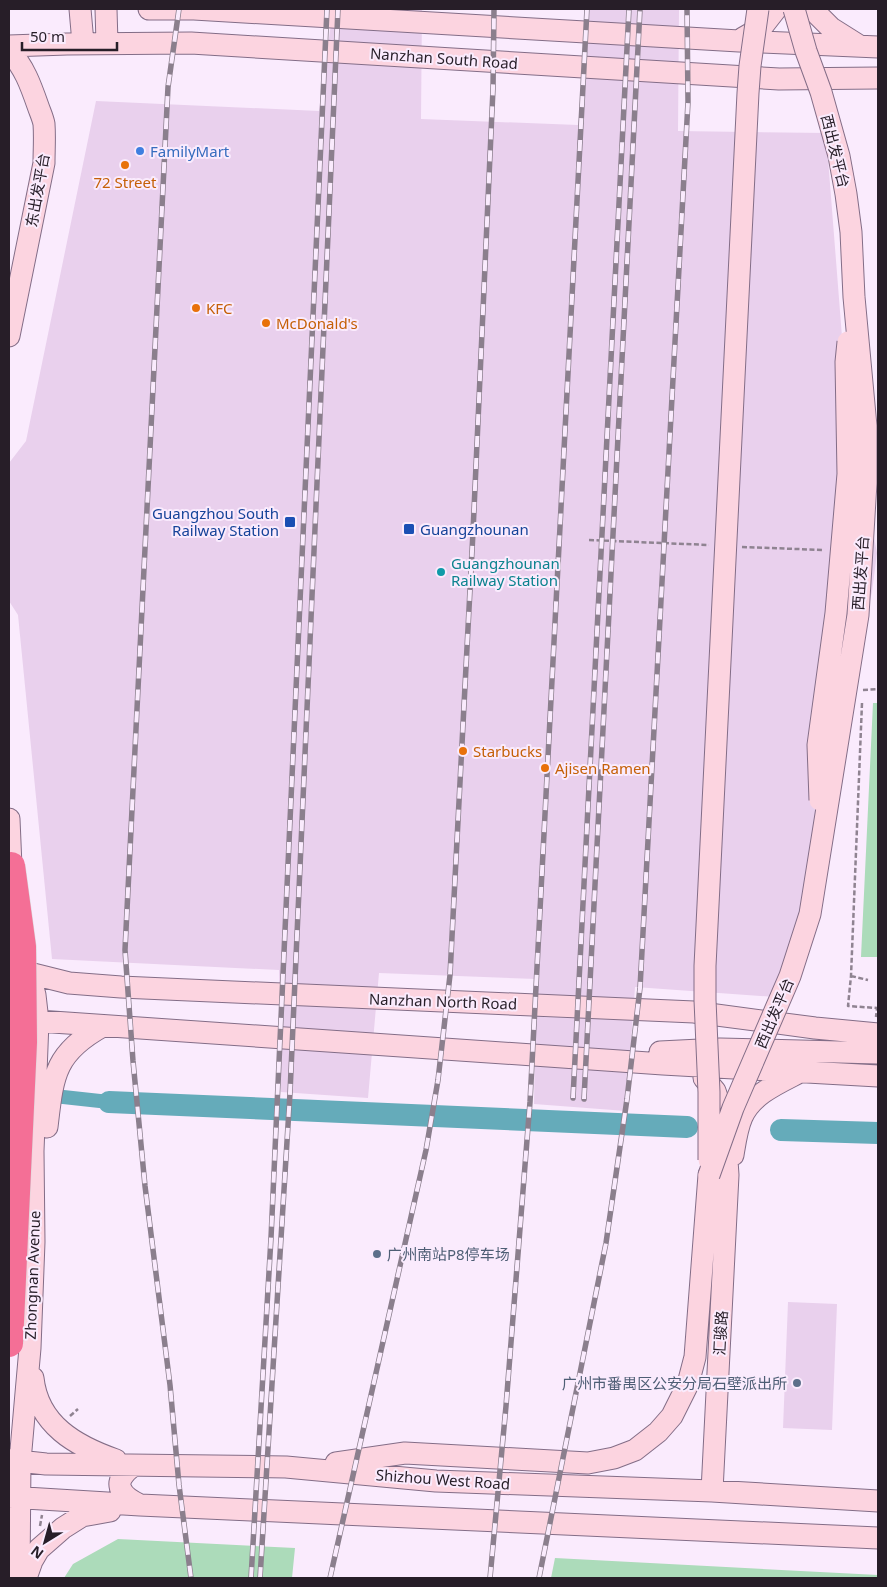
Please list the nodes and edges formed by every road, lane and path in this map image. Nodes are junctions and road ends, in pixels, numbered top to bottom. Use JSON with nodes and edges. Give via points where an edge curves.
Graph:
{"nodes":[{"id":1,"x":80,"y":9,"type":"edge"},
{"id":2,"x":106,"y":9,"type":"edge"},
{"id":3,"x":158,"y":9,"type":"edge"},
{"id":4,"x":758,"y":9,"type":"edge"},
{"id":5,"x":776,"y":9,"type":"edge"},
{"id":6,"x":794,"y":9,"type":"edge"},
{"id":7,"x":812,"y":9,"type":"edge"},
{"id":8,"x":739,"y":40,"type":"junction"},
{"id":9,"x":83,"y":43,"type":"junction"},
{"id":10,"x":107,"y":43,"type":"junction"},
{"id":11,"x":9,"y":46,"type":"edge"},
{"id":12,"x":869,"y":47,"type":"edge"},
{"id":13,"x":9,"y":51,"type":"edge"},
{"id":14,"x":878,"y":78,"type":"edge"},
{"id":15,"x":9,"y":336,"type":"edge"},
{"id":16,"x":878,"y":689,"type":"edge"},
{"id":17,"x":9,"y":819,"type":"edge"},
{"id":18,"x":10,"y":871,"type":"edge"},
{"id":19,"x":19,"y":971,"type":"edge"},
{"id":20,"x":851,"y":976,"type":"junction"},
{"id":21,"x":868,"y":980,"type":"dead end"},
{"id":22,"x":38,"y":1021,"type":"junction"},
{"id":23,"x":10,"y":1026,"type":"edge"},
{"id":24,"x":103,"y":1026,"type":"junction"},
{"id":25,"x":877,"y":1040,"type":"edge"},
{"id":26,"x":555,"y":1056,"type":"junction"},
{"id":27,"x":664,"y":1064,"type":"junction"},
{"id":28,"x":800,"y":1072,"type":"junction"},
{"id":29,"x":878,"y":1076,"type":"edge"},
{"id":30,"x":41,"y":1126,"type":"junction"},
{"id":31,"x":9,"y":1149,"type":"edge"},
{"id":32,"x":33,"y":1151,"type":"junction"},
{"id":33,"x":718,"y":1175,"type":"junction"},
{"id":34,"x":34,"y":1242,"type":"junction"},
{"id":35,"x":19,"y":1345,"type":"edge"},
{"id":36,"x":15,"y":1461,"type":"edge"},
{"id":37,"x":133,"y":1466,"type":"junction"},
{"id":38,"x":286,"y":1467,"type":"junction"},
{"id":39,"x":712,"y":1491,"type":"junction"},
{"id":40,"x":14,"y":1498,"type":"edge"},
{"id":41,"x":878,"y":1501,"type":"edge"},
{"id":42,"x":140,"y":1505,"type":"junction"},
{"id":43,"x":878,"y":1538,"type":"edge"},
{"id":44,"x":19,"y":1578,"type":"edge"},
{"id":45,"x":26,"y":1578,"type":"edge"}],
"edges":[{"from":1,"to":9,"type":"street"},
{"from":2,"to":10,"type":"street"},
{"from":3,"to":8,"type":"street"},
{"from":4,"to":33,"type":"street","bridge":true,"via":[[748,93],[705,966],[709,1092]]},
{"from":5,"to":8,"type":"street","via":[[762,27]]},
{"from":6,"to":33,"type":"street","name":"西出发平台","bridge":true,"via":[[839,156],[846,194],[866,426],[858,615],[810,914],[790,976],[733,1108]]},
{"from":7,"to":12,"type":"street","via":[[831,28]]},
{"from":8,"to":12,"type":"street"},
{"from":9,"to":10,"type":"street","name":"Nanzhan South Road"},
{"from":9,"to":11,"type":"street","name":"Nanzhan South Road"},
{"from":10,"to":14,"type":"street","name":"Nanzhan South Road","via":[[192,43],[778,79]]},
{"from":13,"to":15,"type":"street","name":"东出发平台","via":[[26,74],[44,123],[44,163]]},
{"from":16,"to":20,"type":"path","via":[[863,689]]},
{"from":17,"to":18,"type":"street"},
{"from":18,"to":35,"type":"highway","bridge":true,"via":[[22,947]]},
{"from":19,"to":22,"type":"street","name":"Zhongnan Avenue","via":[[35,995]]},
{"from":19,"to":23,"type":"street"},
{"from":19,"to":25,"type":"street","name":"Nanzhan North Road","via":[[69,983],[112,986],[694,1012]]},
{"from":20,"to":21,"type":"path"},
{"from":20,"to":25,"type":"path","via":[[848,1006],[877,1008]]},
{"from":22,"to":23,"type":"street"},
{"from":22,"to":24,"type":"street"},
{"from":22,"to":30,"type":"street","name":"Zhongnan Avenue"},
{"from":24,"to":26,"type":"street"},
{"from":24,"to":30,"type":"street","via":[[86,1035],[60,1062]]},
{"from":25,"to":26,"type":"street"},
{"from":26,"to":27,"type":"street"},
{"from":27,"to":28,"type":"street"},
{"from":27,"to":33,"type":"street","via":[[690,1069],[716,1091],[724,1117]]},
{"from":28,"to":29,"type":"street"},
{"from":28,"to":33,"type":"street","via":[[774,1085],[751,1103]]},
{"from":30,"to":32,"type":"street","name":"Zhongnan Avenue"},
{"from":30,"to":34,"type":"street"},
{"from":31,"to":32,"type":"street"},
{"from":32,"to":34,"type":"street","name":"Zhongnan Avenue"},
{"from":33,"to":38,"type":"street","via":[[695,1357],[688,1384],[672,1416],[635,1450],[588,1463],[405,1453],[333,1464]]},
{"from":33,"to":39,"type":"street","name":"汇骏路"},
{"from":34,"to":35,"type":"street","name":"Zhongnan Avenue"},
{"from":35,"to":36,"type":"street","name":"Zhongnan Avenue"},
{"from":35,"to":37,"type":"street","via":[[40,1406],[56,1428],[97,1453]]},
{"from":36,"to":37,"type":"street","name":"Shizhou West Road"},
{"from":36,"to":40,"type":"street","name":"Zhongnan Avenue"},
{"from":37,"to":38,"type":"street","name":"Shizhou West Road"},
{"from":37,"to":42,"type":"street","via":[[123,1473],[120,1482],[129,1500]]},
{"from":38,"to":39,"type":"street","name":"Shizhou West Road","via":[[436,1481]]},
{"from":39,"to":41,"type":"street","name":"Shizhou West Road"},
{"from":40,"to":42,"type":"street"},
{"from":40,"to":44,"type":"street","name":"Zhongnan Avenue"},
{"from":42,"to":43,"type":"street"},
{"from":42,"to":45,"type":"street","via":[[82,1516],[63,1528],[39,1549]]}]}
